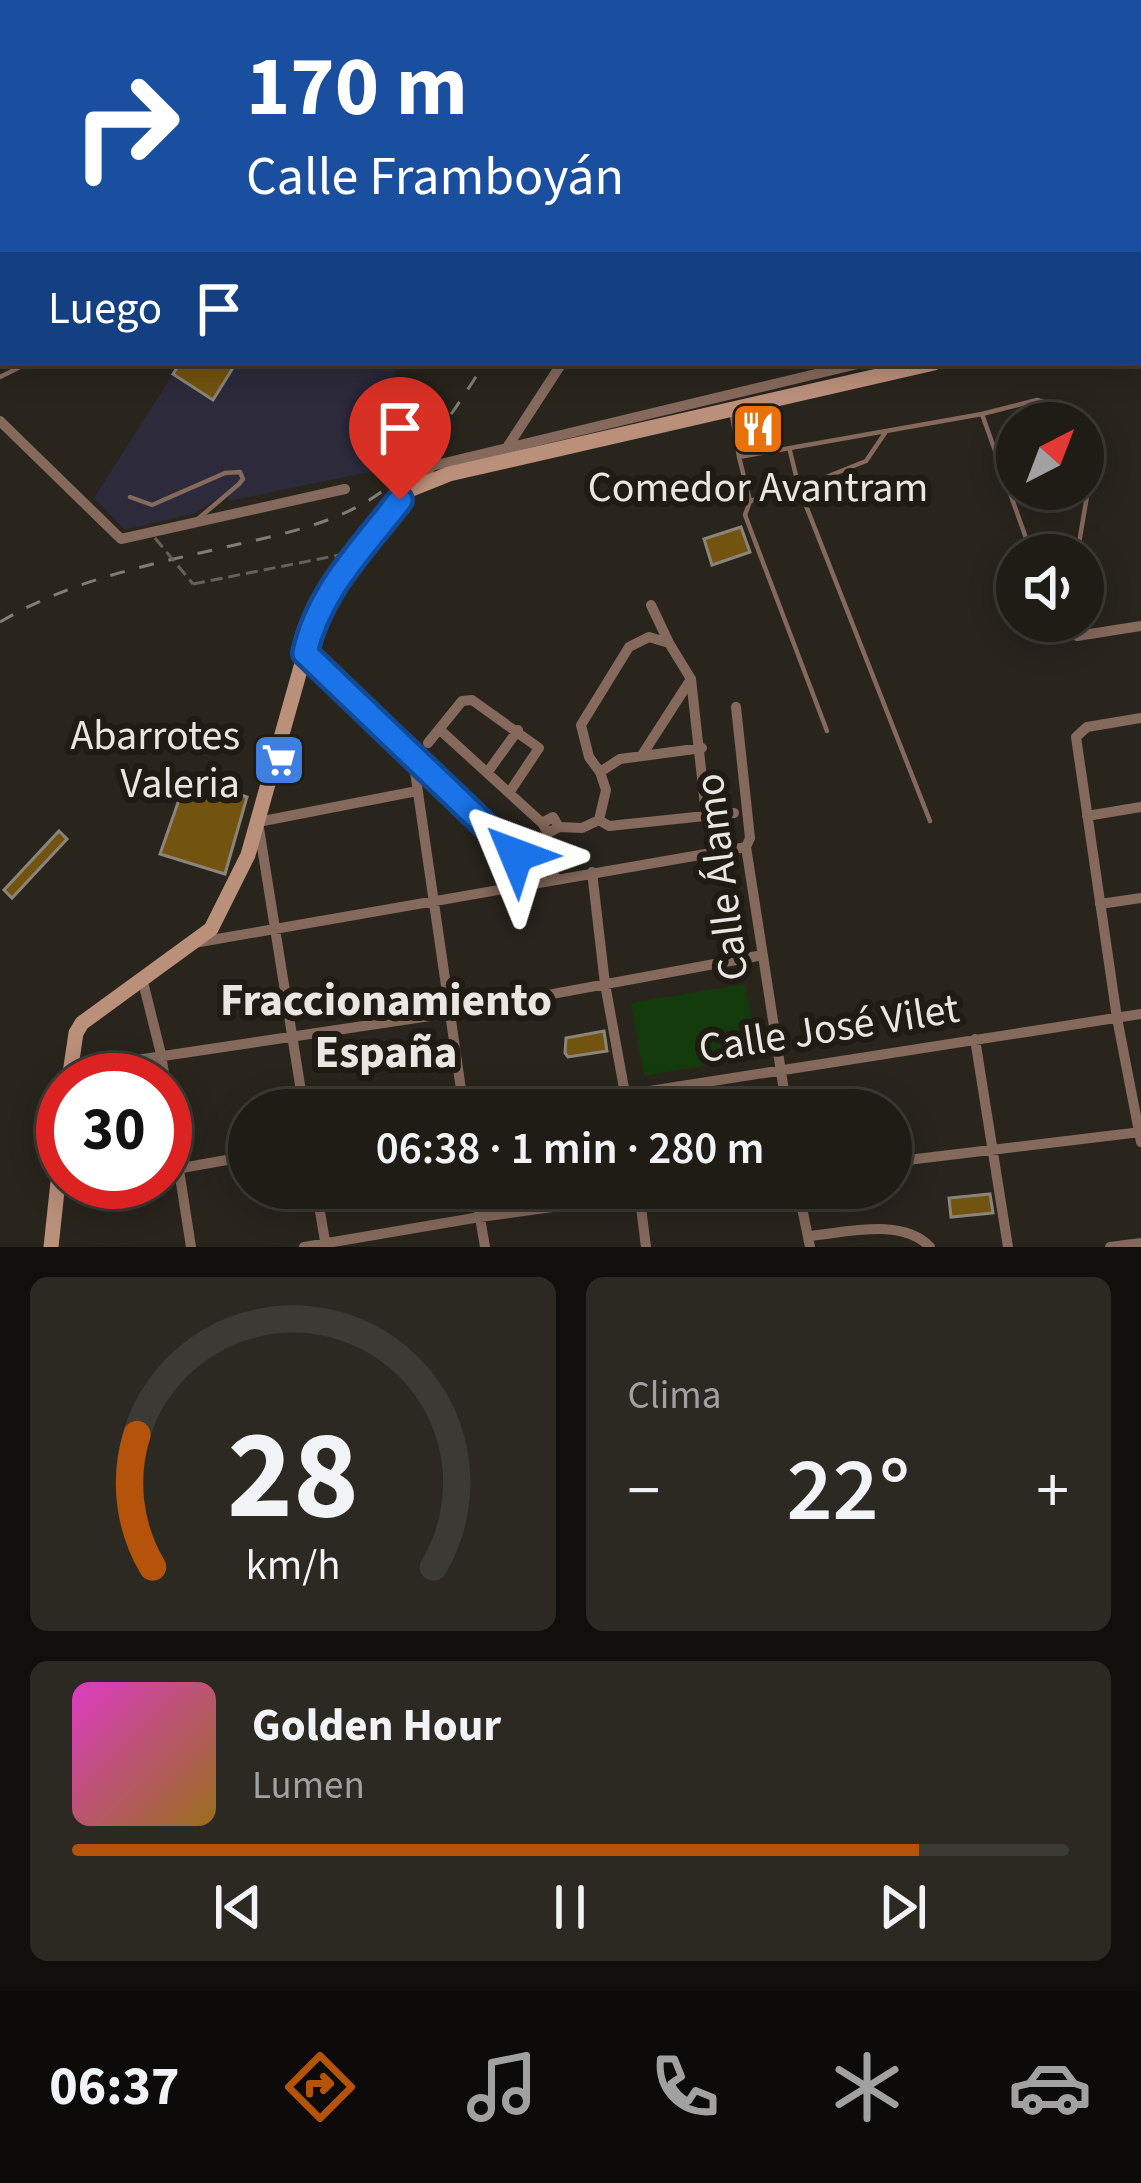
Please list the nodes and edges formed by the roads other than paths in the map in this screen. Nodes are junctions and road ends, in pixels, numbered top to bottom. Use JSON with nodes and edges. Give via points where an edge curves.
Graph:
{"nodes":[{"id":1,"x":560,"y":366,"type":"edge"},
{"id":2,"x":866,"y":368,"type":"edge"},
{"id":3,"x":731,"y":410,"type":"junction"},
{"id":4,"x":996,"y":410,"type":"edge"},
{"id":5,"x":982,"y":414,"type":"junction"},
{"id":6,"x":0,"y":421,"type":"edge"},
{"id":7,"x":885,"y":434,"type":"junction"},
{"id":8,"x":508,"y":446,"type":"junction"},
{"id":9,"x":789,"y":448,"type":"junction"},
{"id":10,"x":739,"y":458,"type":"junction"},
{"id":11,"x":417,"y":484,"type":"junction"},
{"id":12,"x":799,"y":488,"type":"junction"},
{"id":13,"x":345,"y":489,"type":"dead end"},
{"id":14,"x":130,"y":497,"type":"dead end"},
{"id":15,"x":750,"y":501,"type":"junction"},
{"id":16,"x":195,"y":522,"type":"junction"},
{"id":17,"x":1025,"y":534,"type":"edge"},
{"id":18,"x":651,"y":604,"type":"dead end"},
{"id":19,"x":1141,"y":626,"type":"edge"},
{"id":20,"x":1104,"y":632,"type":"edge"},
{"id":21,"x":669,"y":644,"type":"junction"},
{"id":22,"x":305,"y":653,"type":"junction"},
{"id":23,"x":691,"y":679,"type":"junction"},
{"id":24,"x":736,"y":707,"type":"dead end"},
{"id":25,"x":1141,"y":718,"type":"edge"},
{"id":26,"x":439,"y":729,"type":"junction"},
{"id":27,"x":518,"y":730,"type":"junction"},
{"id":28,"x":827,"y":731,"type":"dead end"},
{"id":29,"x":428,"y":743,"type":"dead end"},
{"id":30,"x":702,"y":748,"type":"junction"},
{"id":31,"x":642,"y":755,"type":"junction"},
{"id":32,"x":413,"y":758,"type":"junction"},
{"id":33,"x":600,"y":772,"type":"junction"},
{"id":34,"x":487,"y":773,"type":"junction"},
{"id":35,"x":417,"y":791,"type":"junction"},
{"id":36,"x":509,"y":793,"type":"junction"},
{"id":37,"x":1141,"y":808,"type":"edge"},
{"id":38,"x":734,"y":813,"type":"dead end"},
{"id":39,"x":706,"y":814,"type":"junction"},
{"id":40,"x":1087,"y":816,"type":"junction"},
{"id":41,"x":598,"y":820,"type":"junction"},
{"id":42,"x":930,"y":820,"type":"dead end"},
{"id":43,"x":258,"y":822,"type":"junction"},
{"id":44,"x":550,"y":828,"type":"junction"},
{"id":45,"x":746,"y":847,"type":"junction"},
{"id":46,"x":538,"y":851,"type":"junction"},
{"id":47,"x":516,"y":855,"type":"junction"},
{"id":48,"x":592,"y":872,"type":"junction"},
{"id":49,"x":549,"y":879,"type":"junction"},
{"id":50,"x":1141,"y":898,"type":"edge"},
{"id":51,"x":432,"y":900,"type":"junction"},
{"id":52,"x":1100,"y":904,"type":"junction"},
{"id":53,"x":275,"y":930,"type":"junction"},
{"id":54,"x":194,"y":943,"type":"junction"},
{"id":55,"x":763,"y":955,"type":"junction"},
{"id":56,"x":143,"y":982,"type":"junction"},
{"id":57,"x":605,"y":984,"type":"junction"},
{"id":58,"x":450,"y":1013,"type":"junction"},
{"id":59,"x":1141,"y":1014,"type":"edge"},
{"id":60,"x":1117,"y":1018,"type":"junction"},
{"id":61,"x":292,"y":1037,"type":"junction"},
{"id":62,"x":975,"y":1039,"type":"junction"},
{"id":63,"x":73,"y":1053,"type":"edge"},
{"id":64,"x":161,"y":1053,"type":"edge"},
{"id":65,"x":169,"y":1053,"type":"edge"},
{"id":66,"x":782,"y":1070,"type":"junction"},
{"id":67,"x":301,"y":1089,"type":"edge"},
{"id":68,"x":461,"y":1089,"type":"edge"},
{"id":69,"x":625,"y":1089,"type":"edge"},
{"id":70,"x":668,"y":1089,"type":"edge"},
{"id":71,"x":784,"y":1089,"type":"edge"},
{"id":72,"x":1140,"y":1132,"type":"edge"},
{"id":73,"x":1141,"y":1142,"type":"edge"},
{"id":74,"x":991,"y":1148,"type":"junction"},
{"id":75,"x":912,"y":1159,"type":"edge"},
{"id":76,"x":228,"y":1160,"type":"edge"},
{"id":77,"x":192,"y":1167,"type":"edge"},
{"id":78,"x":57,"y":1209,"type":"edge"},
{"id":79,"x":185,"y":1209,"type":"edge"},
{"id":80,"x":320,"y":1209,"type":"edge"},
{"id":81,"x":479,"y":1209,"type":"edge"},
{"id":82,"x":525,"y":1209,"type":"edge"},
{"id":83,"x":641,"y":1209,"type":"edge"},
{"id":84,"x":802,"y":1209,"type":"edge"},
{"id":85,"x":480,"y":1216,"type":"junction"},
{"id":86,"x":809,"y":1242,"type":"edge"},
{"id":87,"x":1141,"y":1243,"type":"edge"},
{"id":88,"x":326,"y":1246,"type":"edge"},
{"id":89,"x":51,"y":1247,"type":"edge"},
{"id":90,"x":191,"y":1247,"type":"edge"},
{"id":91,"x":304,"y":1247,"type":"edge"},
{"id":92,"x":485,"y":1247,"type":"edge"},
{"id":93,"x":646,"y":1247,"type":"edge"},
{"id":94,"x":930,"y":1247,"type":"edge"},
{"id":95,"x":1008,"y":1247,"type":"edge"},
{"id":96,"x":1111,"y":1247,"type":"edge"}],
"edges":[{"from":1,"to":8,"type":"street"},
{"from":2,"to":3,"type":"street"},
{"from":2,"to":8,"type":"street"},
{"from":3,"to":10,"type":"lane"},
{"from":3,"to":11,"type":"street"},
{"from":4,"to":5,"type":"lane"},
{"from":5,"to":7,"type":"lane"},
{"from":5,"to":17,"type":"lane"},
{"from":6,"to":16,"type":"street","via":[[121,539]]},
{"from":7,"to":9,"type":"lane"},
{"from":7,"to":12,"type":"lane","via":[[866,461]]},
{"from":8,"to":11,"type":"street","via":[[432,466]]},
{"from":9,"to":10,"type":"lane"},
{"from":9,"to":12,"type":"lane"},
{"from":10,"to":15,"type":"lane"},
{"from":11,"to":22,"type":"street","via":[[317,610]]},
{"from":12,"to":15,"type":"lane"},
{"from":12,"to":42,"type":"lane"},
{"from":13,"to":16,"type":"street"},
{"from":14,"to":16,"type":"lane","via":[[152,505],[240,472],[239,484]]},
{"from":15,"to":28,"type":"lane","via":[[745,514]]},
{"from":18,"to":21,"type":"street"},
{"from":19,"to":20,"type":"street"},
{"from":21,"to":23,"type":"street"},
{"from":21,"to":33,"type":"street","via":[[650,637],[629,647],[588,710],[581,724]]},
{"from":22,"to":32,"type":"street"},
{"from":22,"to":43,"type":"street"},
{"from":23,"to":30,"type":"street"},
{"from":23,"to":31,"type":"street"},
{"from":24,"to":45,"type":"street","name":"Calle Álamo"},
{"from":25,"to":40,"type":"street","via":[[1087,727],[1076,737]]},
{"from":26,"to":27,"type":"street","via":[[467,698]]},
{"from":26,"to":29,"type":"street"},
{"from":26,"to":34,"type":"street"},
{"from":27,"to":34,"type":"street"},
{"from":27,"to":36,"type":"street","via":[[538,753]]},
{"from":30,"to":31,"type":"street"},
{"from":30,"to":39,"type":"street"},
{"from":31,"to":33,"type":"street"},
{"from":32,"to":35,"type":"street"},
{"from":32,"to":47,"type":"street"},
{"from":33,"to":41,"type":"street","via":[[606,790]]},
{"from":34,"to":36,"type":"street"},
{"from":35,"to":43,"type":"street"},
{"from":35,"to":51,"type":"street"},
{"from":36,"to":44,"type":"street"},
{"from":37,"to":40,"type":"street"},
{"from":38,"to":39,"type":"street"},
{"from":39,"to":41,"type":"street","via":[[609,826]]},
{"from":40,"to":52,"type":"street"},
{"from":41,"to":44,"type":"street"},
{"from":43,"to":53,"type":"street"},
{"from":43,"to":54,"type":"street","via":[[223,910]]},
{"from":44,"to":46,"type":"street"},
{"from":45,"to":48,"type":"street"},
{"from":45,"to":55,"type":"street","name":"Calle Álamo"},
{"from":46,"to":47,"type":"street"},
{"from":46,"to":49,"type":"street"},
{"from":47,"to":49,"type":"street"},
{"from":48,"to":49,"type":"street"},
{"from":48,"to":57,"type":"street"},
{"from":49,"to":51,"type":"street"},
{"from":50,"to":52,"type":"street"},
{"from":51,"to":53,"type":"street"},
{"from":51,"to":58,"type":"street"},
{"from":52,"to":60,"type":"street"},
{"from":53,"to":54,"type":"street"},
{"from":53,"to":61,"type":"street"},
{"from":54,"to":56,"type":"street"},
{"from":55,"to":57,"type":"street"},
{"from":55,"to":66,"type":"street","name":"Calle Álamo"},
{"from":56,"to":63,"type":"street","via":[[82,1023]]},
{"from":56,"to":64,"type":"street"},
{"from":57,"to":58,"type":"street"},
{"from":57,"to":69,"type":"street"},
{"from":58,"to":61,"type":"street"},
{"from":58,"to":68,"type":"street"},
{"from":59,"to":60,"type":"street","name":"Calle José Vilet"},
{"from":60,"to":62,"type":"street","name":"Calle José Vilet"},
{"from":60,"to":72,"type":"street"},
{"from":61,"to":65,"type":"street"},
{"from":61,"to":67,"type":"street"},
{"from":62,"to":66,"type":"street","name":"Calle José Vilet"},
{"from":62,"to":74,"type":"street"},
{"from":66,"to":70,"type":"street","name":"Calle José Vilet"},
{"from":66,"to":71,"type":"street","name":"Calle Álamo"},
{"from":72,"to":73,"type":"street"},
{"from":72,"to":74,"type":"street"},
{"from":74,"to":75,"type":"street"},
{"from":74,"to":95,"type":"street"},
{"from":76,"to":77,"type":"street"},
{"from":78,"to":89,"type":"street"},
{"from":79,"to":90,"type":"street"},
{"from":80,"to":88,"type":"street"},
{"from":81,"to":85,"type":"street"},
{"from":82,"to":85,"type":"street"},
{"from":83,"to":93,"type":"street"},
{"from":84,"to":86,"type":"street"},
{"from":85,"to":88,"type":"street"},
{"from":85,"to":92,"type":"street"},
{"from":86,"to":94,"type":"street","via":[[892,1229]]},
{"from":87,"to":96,"type":"street"},
{"from":88,"to":91,"type":"street"}]}
